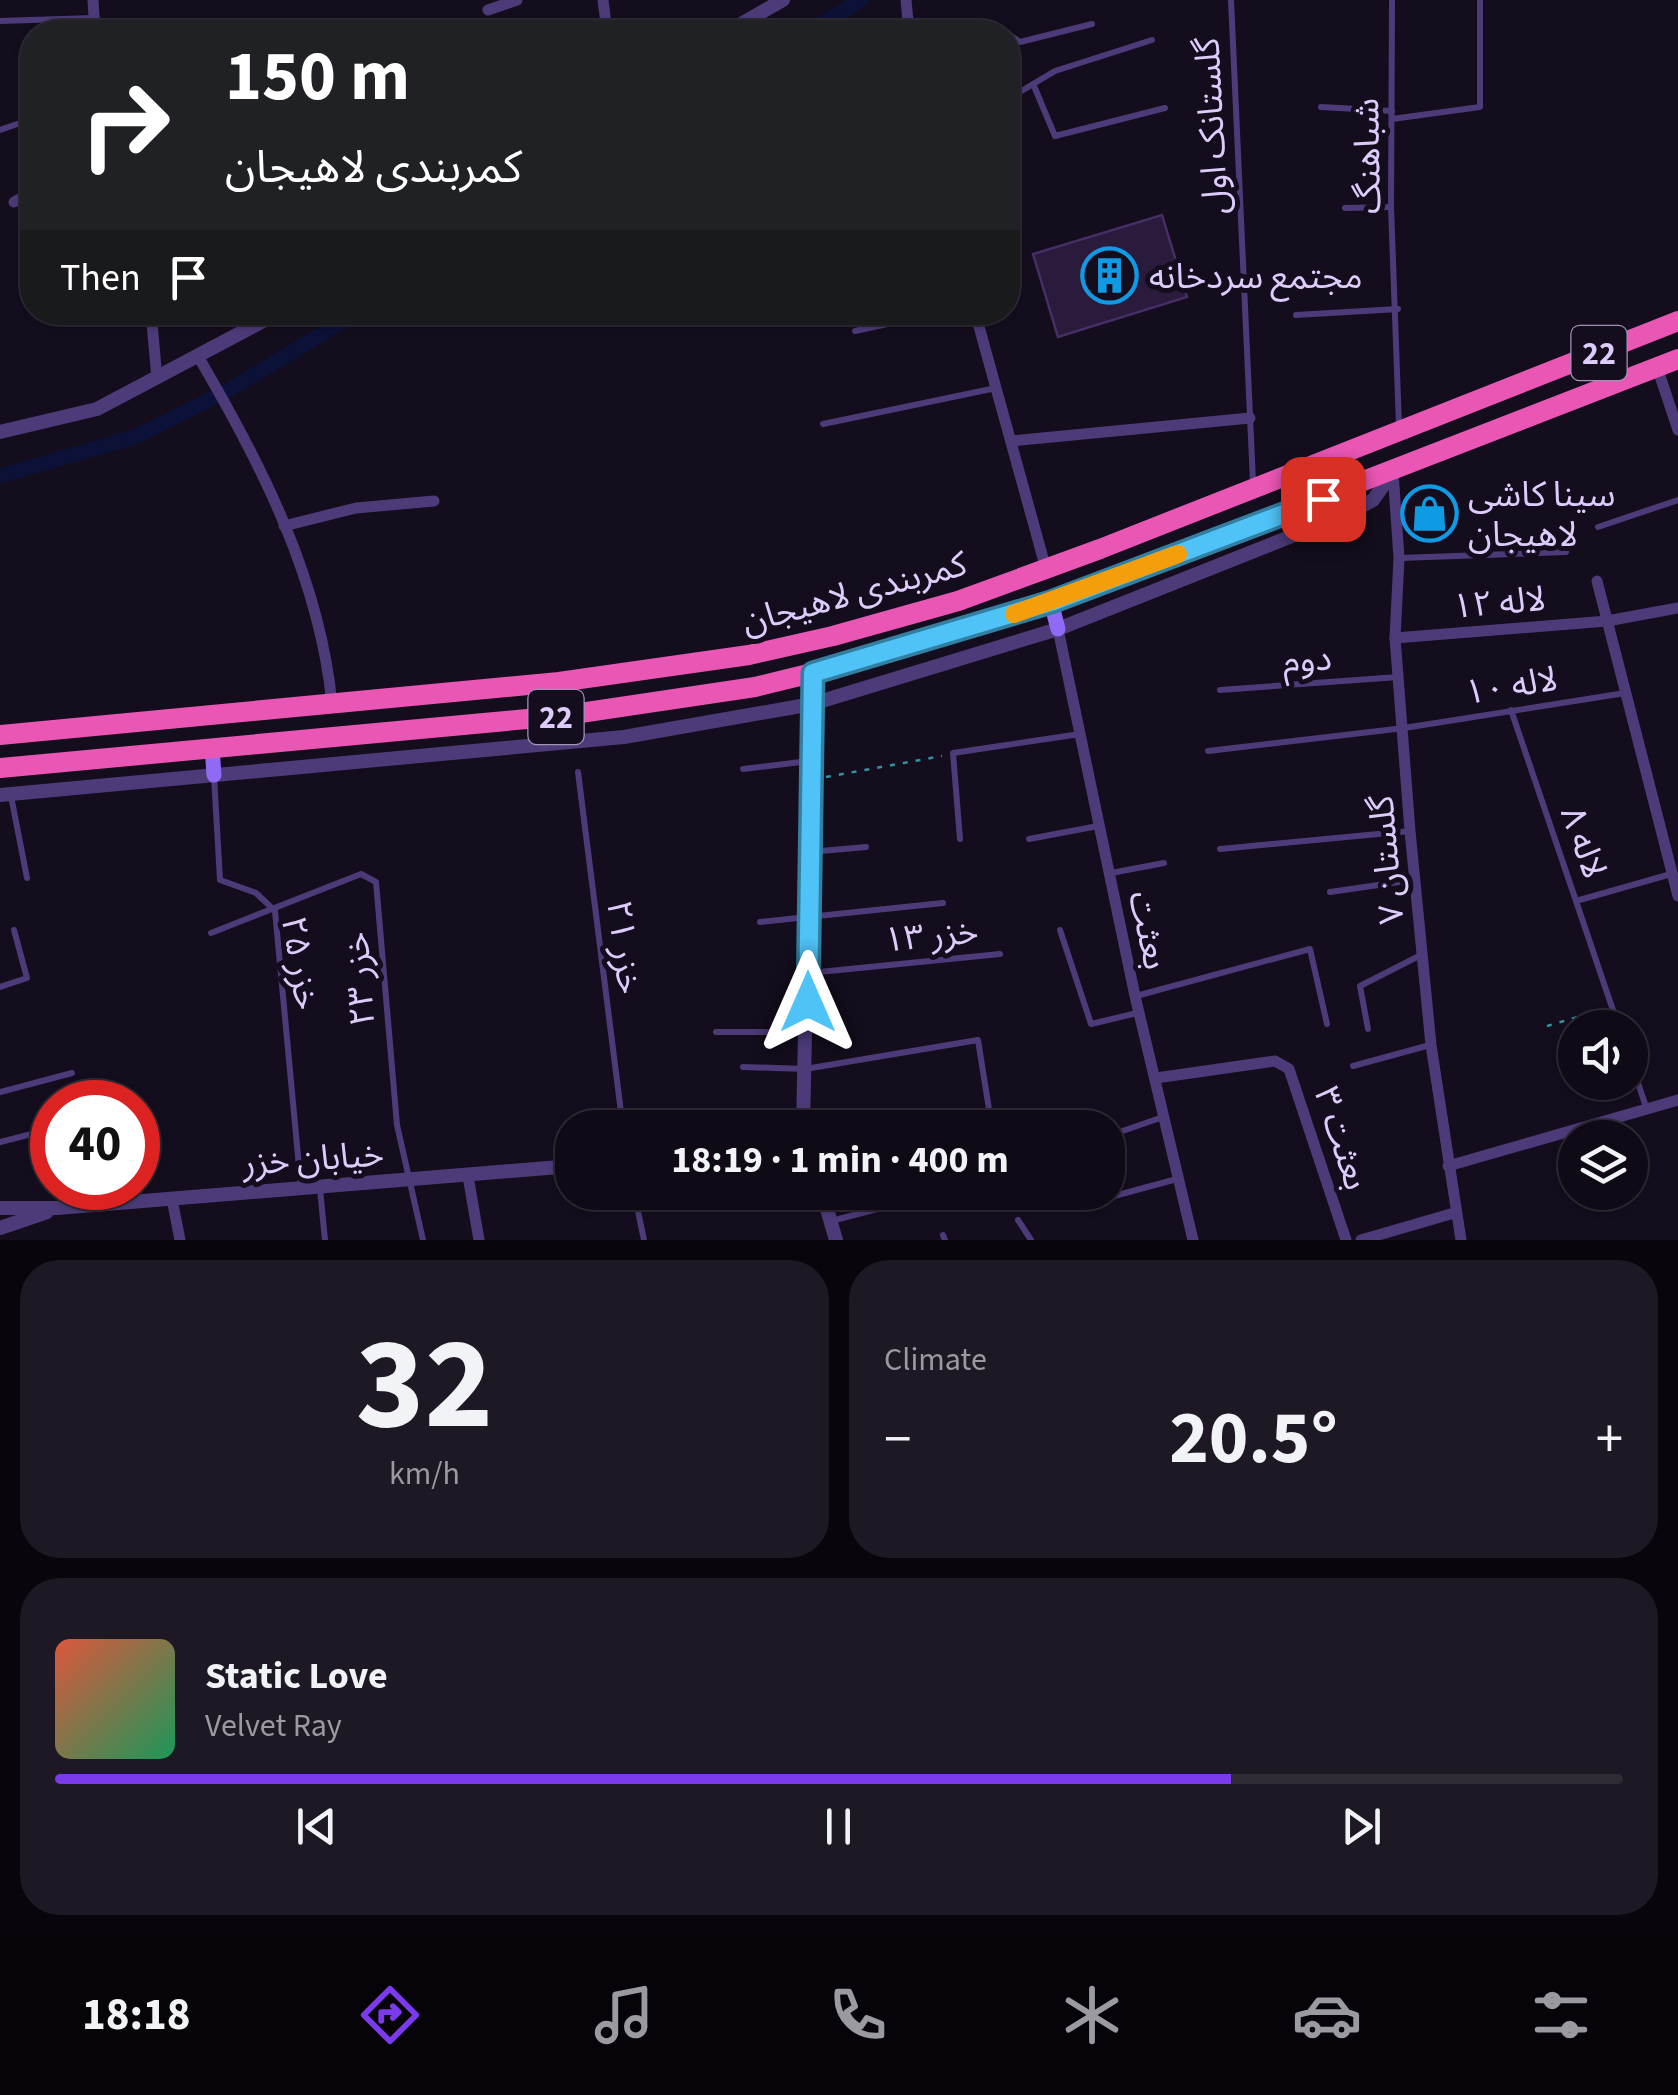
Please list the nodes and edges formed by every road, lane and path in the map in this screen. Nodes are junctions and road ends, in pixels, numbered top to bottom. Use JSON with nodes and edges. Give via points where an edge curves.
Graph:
{"nodes":[{"id":1,"x":93,"y":0,"type":"edge"},
{"id":2,"x":517,"y":0,"type":"edge"},
{"id":3,"x":783,"y":0,"type":"edge"},
{"id":4,"x":1230,"y":0,"type":"edge"},
{"id":5,"x":1392,"y":0,"type":"edge"},
{"id":6,"x":1480,"y":0,"type":"edge"},
{"id":7,"x":488,"y":10,"type":"dead end"},
{"id":8,"x":93,"y":18,"type":"joint"},
{"id":9,"x":31,"y":20,"type":"edge"},
{"id":10,"x":748,"y":20,"type":"edge"},
{"id":11,"x":1092,"y":24,"type":"dead end"},
{"id":12,"x":1152,"y":40,"type":"dead end"},
{"id":13,"x":1020,"y":42,"type":"edge"},
{"id":14,"x":1034,"y":86,"type":"junction"},
{"id":15,"x":1020,"y":93,"type":"edge"},
{"id":16,"x":1321,"y":107,"type":"dead end"},
{"id":17,"x":1164,"y":108,"type":"dead end"},
{"id":18,"x":1392,"y":115,"type":"junction"},
{"id":19,"x":20,"y":199,"type":"edge"},
{"id":20,"x":14,"y":202,"type":"dead end"},
{"id":21,"x":1392,"y":207,"type":"junction"},
{"id":22,"x":1345,"y":208,"type":"dead end"},
{"id":23,"x":1398,"y":309,"type":"junction"},
{"id":24,"x":1296,"y":315,"type":"dead end"},
{"id":25,"x":1678,"y":321,"type":"edge"},
{"id":26,"x":152,"y":325,"type":"edge"},
{"id":27,"x":257,"y":325,"type":"edge"},
{"id":28,"x":883,"y":325,"type":"edge"},
{"id":29,"x":978,"y":325,"type":"edge"},
{"id":30,"x":855,"y":331,"type":"dead end"},
{"id":31,"x":199,"y":358,"type":"junction"},
{"id":32,"x":1678,"y":359,"type":"edge"},
{"id":33,"x":1658,"y":367,"type":"junction"},
{"id":34,"x":157,"y":379,"type":"junction"},
{"id":35,"x":1520,"y":384,"type":"junction"},
{"id":36,"x":997,"y":388,"type":"junction"},
{"id":37,"x":1532,"y":416,"type":"junction"},
{"id":38,"x":1250,"y":418,"type":"junction"},
{"id":39,"x":822,"y":424,"type":"dead end"},
{"id":40,"x":1678,"y":428,"type":"edge"},
{"id":41,"x":0,"y":432,"type":"edge"},
{"id":42,"x":1399,"y":432,"type":"junction"},
{"id":43,"x":1011,"y":441,"type":"junction"},
{"id":44,"x":1393,"y":472,"type":"junction"},
{"id":45,"x":1254,"y":489,"type":"junction"},
{"id":46,"x":1678,"y":500,"type":"edge"},
{"id":47,"x":434,"y":501,"type":"dead end"},
{"id":48,"x":284,"y":526,"type":"junction"},
{"id":49,"x":1598,"y":528,"type":"dead end"},
{"id":50,"x":1566,"y":552,"type":"dead end"},
{"id":51,"x":1399,"y":558,"type":"junction"},
{"id":52,"x":1046,"y":569,"type":"junction"},
{"id":53,"x":1597,"y":580,"type":"dead end"},
{"id":54,"x":1051,"y":602,"type":"junction"},
{"id":55,"x":1678,"y":608,"type":"edge"},
{"id":56,"x":1607,"y":621,"type":"junction"},
{"id":57,"x":1058,"y":629,"type":"junction"},
{"id":58,"x":1396,"y":638,"type":"junction"},
{"id":59,"x":813,"y":673,"type":"junction"},
{"id":60,"x":1398,"y":677,"type":"junction"},
{"id":61,"x":1220,"y":690,"type":"dead end"},
{"id":62,"x":1625,"y":693,"type":"junction"},
{"id":63,"x":332,"y":704,"type":"junction"},
{"id":64,"x":812,"y":704,"type":"junction"},
{"id":65,"x":1511,"y":710,"type":"junction"},
{"id":66,"x":1404,"y":728,"type":"junction"},
{"id":67,"x":1082,"y":734,"type":"junction"},
{"id":68,"x":0,"y":735,"type":"edge"},
{"id":69,"x":212,"y":748,"type":"junction"},
{"id":70,"x":1208,"y":751,"type":"dead end"},
{"id":71,"x":953,"y":754,"type":"junction"},
{"id":72,"x":810,"y":760,"type":"junction"},
{"id":73,"x":0,"y":768,"type":"edge"},
{"id":74,"x":742,"y":769,"type":"dead end"},
{"id":75,"x":578,"y":772,"type":"dead end"},
{"id":76,"x":214,"y":775,"type":"junction"},
{"id":77,"x":810,"y":780,"type":"junction"},
{"id":78,"x":5,"y":794,"type":"edge"},
{"id":79,"x":1100,"y":826,"type":"junction"},
{"id":80,"x":1410,"y":831,"type":"junction"},
{"id":81,"x":960,"y":839,"type":"dead end"},
{"id":82,"x":1029,"y":839,"type":"dead end"},
{"id":83,"x":866,"y":847,"type":"dead end"},
{"id":84,"x":1220,"y":848,"type":"dead end"},
{"id":85,"x":808,"y":852,"type":"junction"},
{"id":86,"x":1164,"y":863,"type":"dead end"},
{"id":87,"x":1672,"y":873,"type":"junction"},
{"id":88,"x":1110,"y":874,"type":"junction"},
{"id":89,"x":26,"y":878,"type":"dead end"},
{"id":90,"x":1414,"y":880,"type":"junction"},
{"id":91,"x":1330,"y":892,"type":"dead end"},
{"id":92,"x":1678,"y":896,"type":"edge"},
{"id":93,"x":1576,"y":901,"type":"junction"},
{"id":94,"x":942,"y":903,"type":"dead end"},
{"id":95,"x":274,"y":910,"type":"junction"},
{"id":96,"x":806,"y":920,"type":"junction"},
{"id":97,"x":760,"y":922,"type":"dead end"},
{"id":98,"x":14,"y":930,"type":"dead end"},
{"id":99,"x":1060,"y":930,"type":"dead end"},
{"id":100,"x":210,"y":933,"type":"dead end"},
{"id":101,"x":1000,"y":954,"type":"dead end"},
{"id":102,"x":1422,"y":955,"type":"junction"},
{"id":103,"x":808,"y":973,"type":"junction"},
{"id":104,"x":0,"y":988,"type":"edge"},
{"id":105,"x":1135,"y":996,"type":"junction"},
{"id":106,"x":1612,"y":1006,"type":"junction"},
{"id":107,"x":1613,"y":1010,"type":"edge"},
{"id":108,"x":1138,"y":1012,"type":"junction"},
{"id":109,"x":1327,"y":1024,"type":"dead end"},
{"id":110,"x":1547,"y":1026,"type":"dead end"},
{"id":111,"x":1368,"y":1029,"type":"dead end"},
{"id":112,"x":716,"y":1032,"type":"dead end"},
{"id":113,"x":807,"y":1032,"type":"junction"},
{"id":114,"x":1431,"y":1045,"type":"junction"},
{"id":115,"x":1352,"y":1066,"type":"dead end"},
{"id":116,"x":743,"y":1068,"type":"dead end"},
{"id":117,"x":805,"y":1068,"type":"junction"},
{"id":118,"x":72,"y":1072,"type":"dead end"},
{"id":119,"x":1156,"y":1078,"type":"junction"},
{"id":120,"x":0,"y":1092,"type":"edge"},
{"id":121,"x":1644,"y":1100,"type":"edge"},
{"id":122,"x":1678,"y":1100,"type":"edge"},
{"id":123,"x":621,"y":1110,"type":"edge"},
{"id":124,"x":803,"y":1110,"type":"edge"},
{"id":125,"x":989,"y":1110,"type":"edge"},
{"id":126,"x":1648,"y":1110,"type":"junction"},
{"id":127,"x":1164,"y":1116,"type":"junction"},
{"id":128,"x":1625,"y":1120,"type":"edge"},
{"id":129,"x":1125,"y":1130,"type":"edge"},
{"id":130,"x":30,"y":1135,"type":"edge"},
{"id":131,"x":1558,"y":1141,"type":"edge"},
{"id":132,"x":0,"y":1142,"type":"edge"},
{"id":133,"x":1448,"y":1166,"type":"junction"},
{"id":134,"x":555,"y":1168,"type":"edge"},
{"id":135,"x":468,"y":1176,"type":"junction"},
{"id":136,"x":1178,"y":1178,"type":"junction"},
{"id":137,"x":411,"y":1181,"type":"junction"},
{"id":138,"x":302,"y":1188,"type":"junction"},
{"id":139,"x":320,"y":1188,"type":"junction"},
{"id":140,"x":1125,"y":1193,"type":"edge"},
{"id":141,"x":172,"y":1200,"type":"junction"},
{"id":142,"x":160,"y":1201,"type":"edge"},
{"id":143,"x":0,"y":1208,"type":"edge"},
{"id":144,"x":30,"y":1208,"type":"edge"},
{"id":145,"x":52,"y":1210,"type":"edge"},
{"id":146,"x":638,"y":1210,"type":"edge"},
{"id":147,"x":825,"y":1210,"type":"edge"},
{"id":148,"x":886,"y":1210,"type":"edge"},
{"id":149,"x":1454,"y":1213,"type":"junction"},
{"id":150,"x":1018,"y":1220,"type":"dead end"},
{"id":151,"x":0,"y":1228,"type":"edge"},
{"id":152,"x":830,"y":1235,"type":"edge"},
{"id":153,"x":180,"y":1240,"type":"edge"},
{"id":154,"x":325,"y":1240,"type":"edge"},
{"id":155,"x":423,"y":1240,"type":"edge"},
{"id":156,"x":478,"y":1240,"type":"edge"},
{"id":157,"x":644,"y":1240,"type":"edge"},
{"id":158,"x":1032,"y":1240,"type":"edge"},
{"id":159,"x":1192,"y":1240,"type":"edge"},
{"id":160,"x":1346,"y":1240,"type":"edge"},
{"id":161,"x":1362,"y":1240,"type":"edge"},
{"id":162,"x":1461,"y":1240,"type":"edge"}],
"edges":[{"from":1,"to":8,"type":"street"},
{"from":2,"to":7,"type":"street"},
{"from":3,"to":10,"type":"street"},
{"from":4,"to":38,"type":"lane","name":"گلستانک اول"},
{"from":5,"to":18,"type":"lane","name":"شباهنگ"},
{"from":6,"to":18,"type":"lane","via":[[1480,107]]},
{"from":8,"to":9,"type":"lane"},
{"from":11,"to":13,"type":"lane"},
{"from":12,"to":14,"type":"lane","via":[[1056,70]]},
{"from":14,"to":15,"type":"lane"},
{"from":14,"to":17,"type":"lane","via":[[1055,136]]},
{"from":16,"to":18,"type":"lane"},
{"from":18,"to":21,"type":"lane","name":"شباهنگ"},
{"from":19,"to":20,"type":"street"},
{"from":21,"to":22,"type":"lane"},
{"from":21,"to":23,"type":"lane","name":"شباهنگ"},
{"from":23,"to":24,"type":"lane"},
{"from":23,"to":42,"type":"lane","name":"شباهنگ"},
{"from":25,"to":35,"type":"highway","name":"کمربندی لاهیجان","number":"22"},
{"from":26,"to":34,"type":"street"},
{"from":27,"to":31,"type":"street"},
{"from":28,"to":30,"type":"lane"},
{"from":29,"to":36,"type":"street"},
{"from":31,"to":34,"type":"street"},
{"from":31,"to":48,"type":"street","via":[[260,465]]},
{"from":32,"to":33,"type":"highway","name":"کمربندی لاهیجان","number":"22"},
{"from":33,"to":37,"type":"highway","name":"کمربندی لاهیجان","number":"22"},
{"from":33,"to":40,"type":"street"},
{"from":34,"to":41,"type":"street","via":[[97,409]]},
{"from":35,"to":37,"type":"highway"},
{"from":35,"to":42,"type":"highway","name":"کمربندی لاهیجان","number":"22"},
{"from":36,"to":39,"type":"lane"},
{"from":36,"to":43,"type":"street"},
{"from":37,"to":44,"type":"highway","name":"کمربندی لاهیجان","number":"22"},
{"from":38,"to":43,"type":"street"},
{"from":38,"to":45,"type":"lane","name":"گلستانک اول"},
{"from":42,"to":45,"type":"highway","name":"کمربندی لاهیجان","number":"22"},
{"from":43,"to":52,"type":"street"},
{"from":44,"to":51,"type":"street","name":"گلستان ۷"},
{"from":44,"to":54,"type":"highway","name":"کمربندی لاهیجان","number":"22"},
{"from":44,"to":57,"type":"street","via":[[1373,500],[1345,515]]},
{"from":45,"to":52,"type":"highway","name":"کمربندی لاهیجان","number":"22"},
{"from":46,"to":49,"type":"lane"},
{"from":47,"to":48,"type":"street","via":[[356,508]]},
{"from":48,"to":63,"type":"street","via":[[324,633]]},
{"from":50,"to":51,"type":"lane"},
{"from":51,"to":58,"type":"street","name":"گلستان ۷"},
{"from":52,"to":63,"type":"highway","name":"کمربندی لاهیجان","number":"22","via":[[958,601],[749,655]]},
{"from":53,"to":56,"type":"street"},
{"from":54,"to":57,"type":"main road"},
{"from":54,"to":59,"type":"highway","name":"کمربندی لاهیجان","number":"22"},
{"from":55,"to":56,"type":"street","name":"لاله ۱۲"},
{"from":56,"to":58,"type":"street","name":"لاله ۱۲"},
{"from":56,"to":62,"type":"street"},
{"from":57,"to":64,"type":"street"},
{"from":57,"to":67,"type":"street","name":"بعثت"},
{"from":58,"to":60,"type":"street","name":"گلستان ۷"},
{"from":59,"to":64,"type":"main road"},
{"from":59,"to":69,"type":"highway","name":"کمربندی لاهیجان","number":"22","via":[[661,705]]},
{"from":60,"to":61,"type":"lane","name":"دوم"},
{"from":60,"to":66,"type":"street","name":"گلستان ۷"},
{"from":62,"to":65,"type":"lane","name":"لاله ۱۰"},
{"from":62,"to":87,"type":"street"},
{"from":63,"to":68,"type":"highway","name":"کمربندی لاهیجان","number":"22"},
{"from":64,"to":72,"type":"street"},
{"from":64,"to":76,"type":"street","via":[[624,737]]},
{"from":65,"to":66,"type":"lane","name":"لاله ۱۰"},
{"from":65,"to":93,"type":"lane","name":"لاله ۸"},
{"from":66,"to":70,"type":"lane","name":"لاله ۱۰"},
{"from":66,"to":80,"type":"street","name":"گلستان ۷"},
{"from":67,"to":71,"type":"lane"},
{"from":67,"to":79,"type":"street","name":"بعثت"},
{"from":69,"to":73,"type":"highway","name":"کمربندی لاهیجان","number":"22"},
{"from":69,"to":76,"type":"main road"},
{"from":71,"to":77,"type":"path"},
{"from":71,"to":81,"type":"lane"},
{"from":72,"to":74,"type":"lane"},
{"from":72,"to":77,"type":"street"},
{"from":75,"to":123,"type":"lane","name":"خزر ۲۱"},
{"from":76,"to":78,"type":"street"},
{"from":76,"to":95,"type":"lane","name":"خزر ۲۵","via":[[220,880],[256,893]]},
{"from":77,"to":85,"type":"street"},
{"from":78,"to":89,"type":"lane"},
{"from":79,"to":82,"type":"lane"},
{"from":79,"to":88,"type":"street","name":"بعثت"},
{"from":80,"to":84,"type":"lane"},
{"from":80,"to":90,"type":"street","name":"گلستان ۷"},
{"from":83,"to":85,"type":"lane"},
{"from":85,"to":96,"type":"street"},
{"from":86,"to":88,"type":"lane"},
{"from":87,"to":92,"type":"street"},
{"from":87,"to":93,"type":"lane","name":"لاله ۸"},
{"from":88,"to":105,"type":"street","name":"بعثت"},
{"from":90,"to":91,"type":"lane"},
{"from":90,"to":102,"type":"street","name":"گلستان ۷"},
{"from":93,"to":106,"type":"lane"},
{"from":94,"to":96,"type":"lane"},
{"from":95,"to":100,"type":"lane"},
{"from":95,"to":137,"type":"lane","name":"خزر ۲۳","via":[[361,874],[376,882],[396,1124]]},
{"from":95,"to":138,"type":"lane","name":"خزر ۲۵"},
{"from":96,"to":97,"type":"lane"},
{"from":96,"to":103,"type":"street"},
{"from":98,"to":104,"type":"lane","via":[[27,978]]},
{"from":99,"to":108,"type":"lane","via":[[1090,1024]]},
{"from":101,"to":103,"type":"lane","name":"خزر ۱۳"},
{"from":102,"to":111,"type":"lane","via":[[1360,986]]},
{"from":102,"to":114,"type":"street","name":"گلستان ۷"},
{"from":103,"to":113,"type":"street"},
{"from":105,"to":108,"type":"street","name":"بعثت"},
{"from":105,"to":109,"type":"lane","via":[[1310,949]]},
{"from":106,"to":107,"type":"lane"},
{"from":106,"to":110,"type":"path"},
{"from":108,"to":119,"type":"street","name":"بعثت"},
{"from":112,"to":113,"type":"lane"},
{"from":113,"to":117,"type":"street"},
{"from":114,"to":115,"type":"lane"},
{"from":114,"to":133,"type":"street","name":"گلستان ۷"},
{"from":116,"to":117,"type":"lane"},
{"from":117,"to":124,"type":"street"},
{"from":117,"to":125,"type":"lane","via":[[978,1040]]},
{"from":118,"to":120,"type":"lane"},
{"from":119,"to":127,"type":"street","name":"بعثت"},
{"from":119,"to":160,"type":"street","name":"بعثت ۳","via":[[1275,1061],[1289,1069]]},
{"from":121,"to":126,"type":"lane"},
{"from":122,"to":126,"type":"street"},
{"from":126,"to":128,"type":"street"},
{"from":127,"to":129,"type":"lane"},
{"from":127,"to":136,"type":"street","name":"بعثت"},
{"from":130,"to":132,"type":"lane"},
{"from":131,"to":133,"type":"street"},
{"from":133,"to":149,"type":"street","name":"گلستان ۷"},
{"from":134,"to":135,"type":"street","name":"خیابان خزر"},
{"from":135,"to":137,"type":"street","name":"خیابان خزر"},
{"from":135,"to":156,"type":"street"},
{"from":136,"to":140,"type":"lane"},
{"from":136,"to":159,"type":"street","name":"بعثت"},
{"from":137,"to":139,"type":"street","name":"خیابان خزر"},
{"from":137,"to":155,"type":"lane"},
{"from":138,"to":139,"type":"street","name":"خیابان خزر"},
{"from":138,"to":141,"type":"street","name":"خیابان خزر"},
{"from":139,"to":154,"type":"lane"},
{"from":141,"to":142,"type":"street","name":"خیابان خزر"},
{"from":141,"to":153,"type":"street"},
{"from":143,"to":144,"type":"street"},
{"from":145,"to":151,"type":"street"},
{"from":146,"to":157,"type":"lane"},
{"from":147,"to":152,"type":"street"},
{"from":148,"to":152,"type":"lane"},
{"from":149,"to":161,"type":"street"},
{"from":149,"to":162,"type":"street","name":"گلستان ۷"},
{"from":150,"to":158,"type":"lane"}]}
